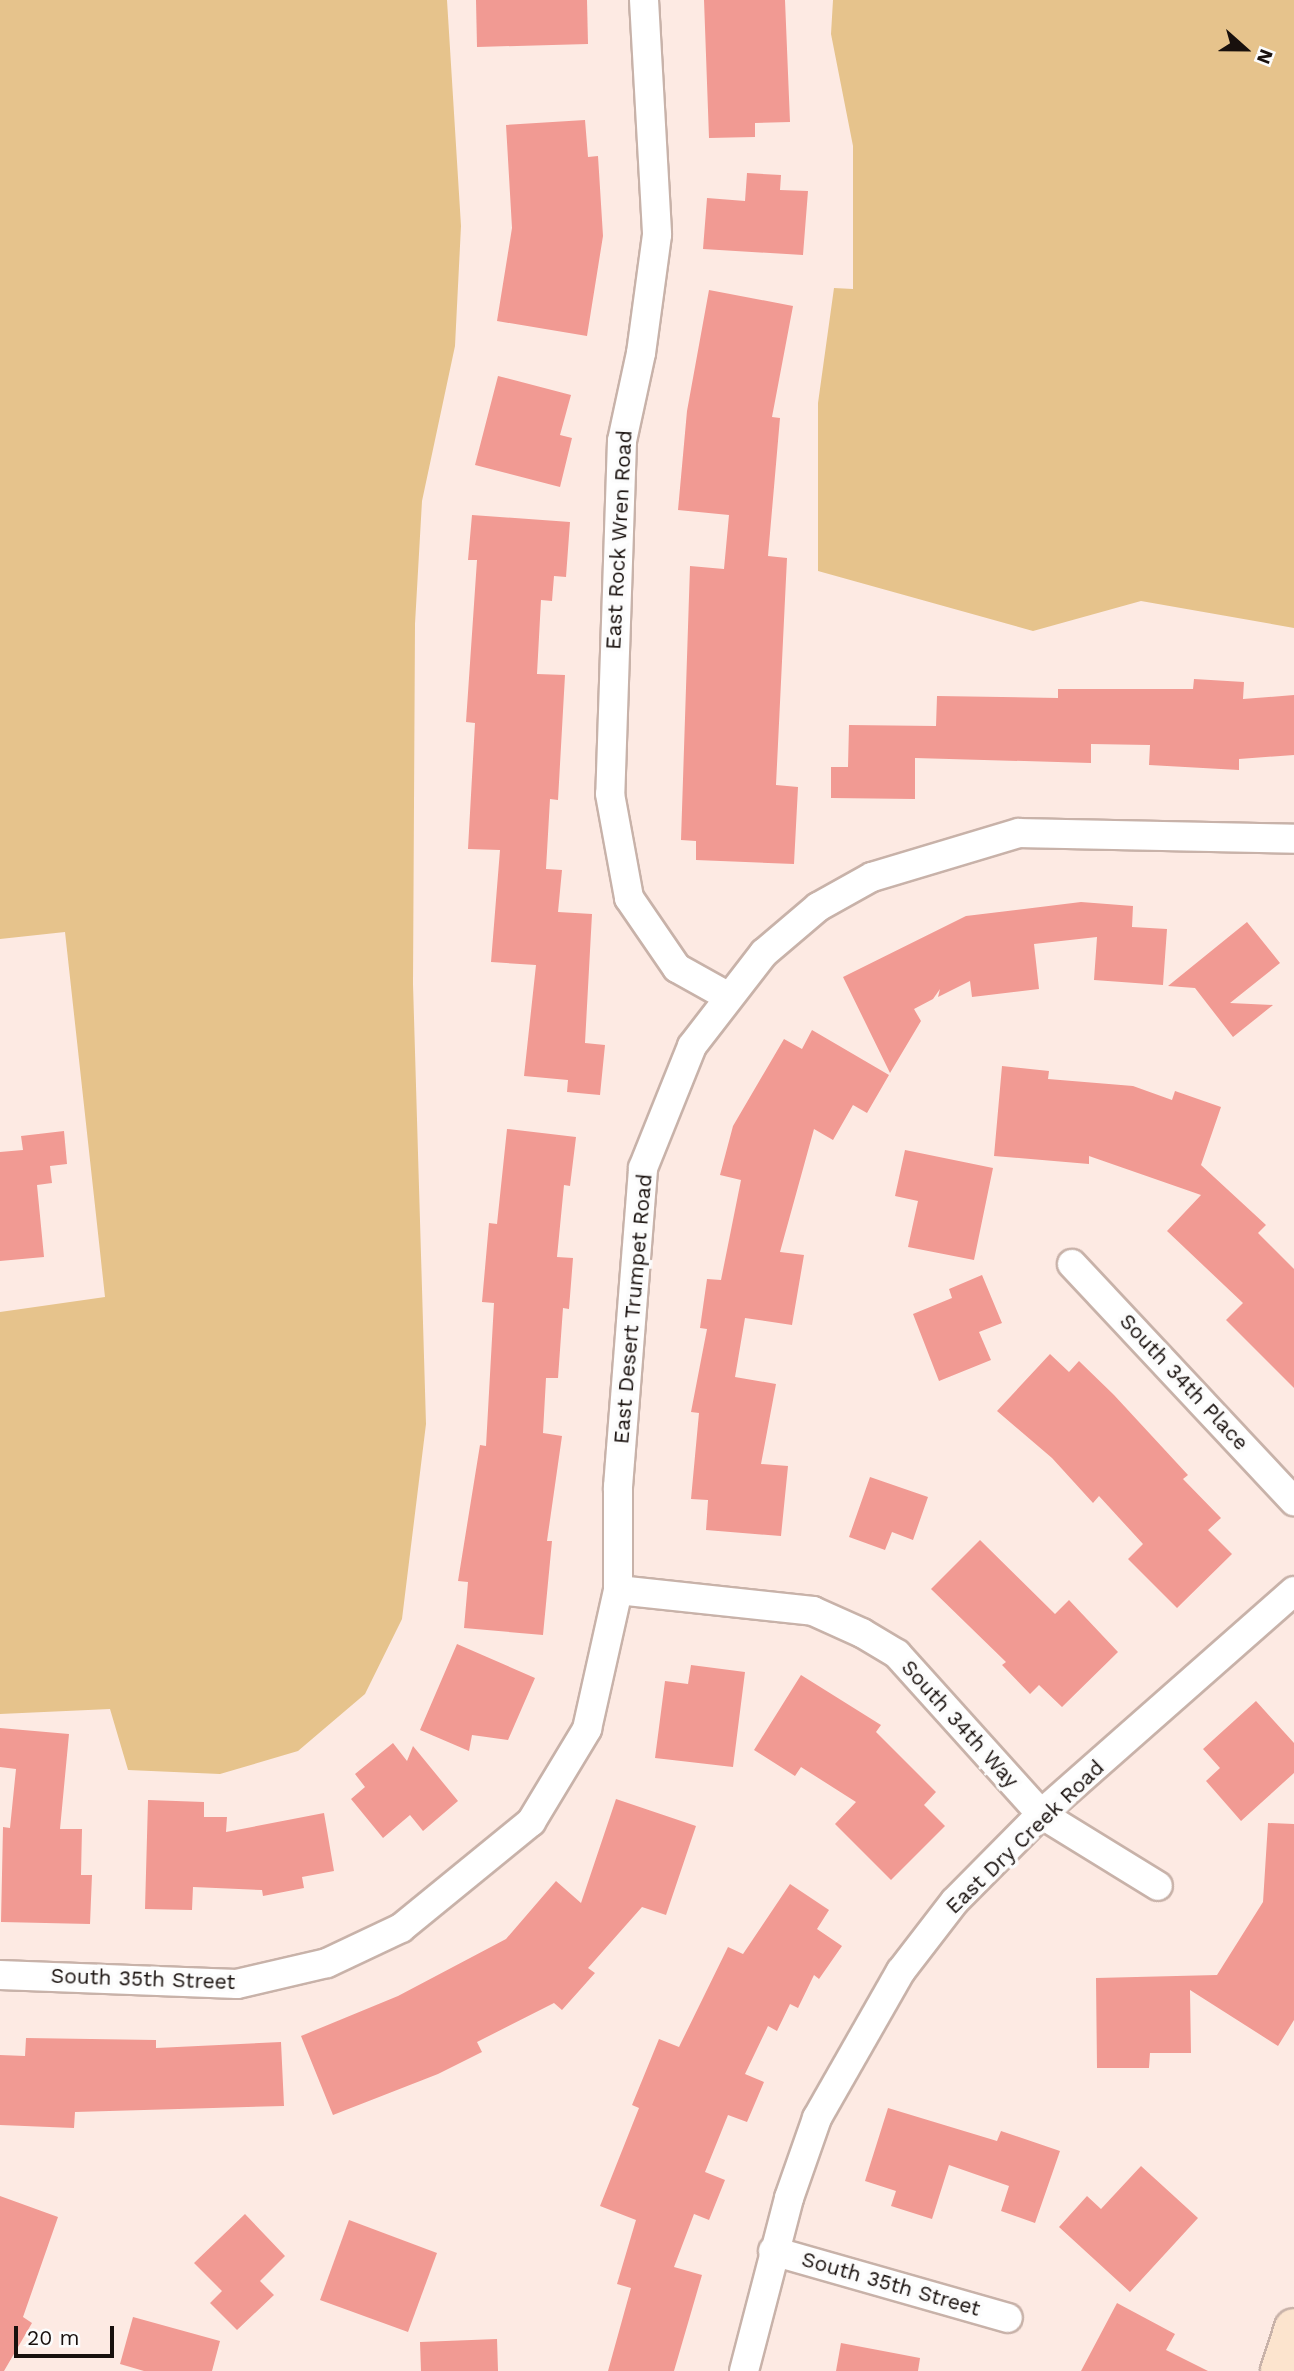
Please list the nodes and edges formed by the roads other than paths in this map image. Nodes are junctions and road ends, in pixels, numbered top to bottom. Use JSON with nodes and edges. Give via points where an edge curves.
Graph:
{"nodes":[{"id":1,"x":644,"y":0,"type":"edge"},
{"id":2,"x":1294,"y":839,"type":"edge"},
{"id":3,"x":727,"y":996,"type":"junction"},
{"id":4,"x":1072,"y":1264,"type":"dead end"},
{"id":5,"x":1294,"y":1501,"type":"edge"},
{"id":6,"x":618,"y":1590,"type":"junction"},
{"id":7,"x":1294,"y":1591,"type":"edge"},
{"id":8,"x":1041,"y":1814,"type":"junction"},
{"id":9,"x":1158,"y":1886,"type":"dead end"},
{"id":10,"x":401,"y":1928,"type":"joint"},
{"id":11,"x":0,"y":1975,"type":"edge"},
{"id":12,"x":774,"y":2251,"type":"junction"},
{"id":13,"x":1007,"y":2318,"type":"dead end"},
{"id":14,"x":1294,"y":2328,"type":"edge"},
{"id":15,"x":744,"y":2371,"type":"edge"},
{"id":16,"x":1280,"y":2371,"type":"edge"}],
"edges":[{"from":1,"to":3,"type":"street","name":"East Rock Wren Road","via":[[657,235],[641,352],[622,441],[610,794],[629,898],[677,968]]},
{"from":2,"to":3,"type":"street","name":"East Desert Trumpet Road","via":[[1019,832],[934,855],[873,877],[818,907],[764,953]]},
{"from":3,"to":6,"type":"street","name":"East Desert Trumpet Road","via":[[692,1046],[643,1168],[618,1487]]},
{"from":4,"to":5,"type":"street","name":"South 34th Place"},
{"from":6,"to":8,"type":"street","name":"South 34th Way","via":[[813,1611],[862,1633],[897,1654]]},
{"from":6,"to":10,"type":"street","name":"East Desert Trumpet Road","via":[[587,1729],[557,1786],[531,1822]]},
{"from":7,"to":8,"type":"street","name":"East Dry Creek Road"},
{"from":8,"to":9,"type":"street","name":"South 34th Way"},
{"from":8,"to":12,"type":"street","name":"East Dry Creek Road","via":[[955,1901],[901,1971],[817,2118]]},
{"from":10,"to":11,"type":"street","name":"South 35th Street","via":[[327,1963],[237,1984]]},
{"from":12,"to":13,"type":"street","name":"South 35th Street"},
{"from":12,"to":15,"type":"street","name":"East Dry Creek Road"},
{"from":14,"to":16,"type":"main road"}]}
